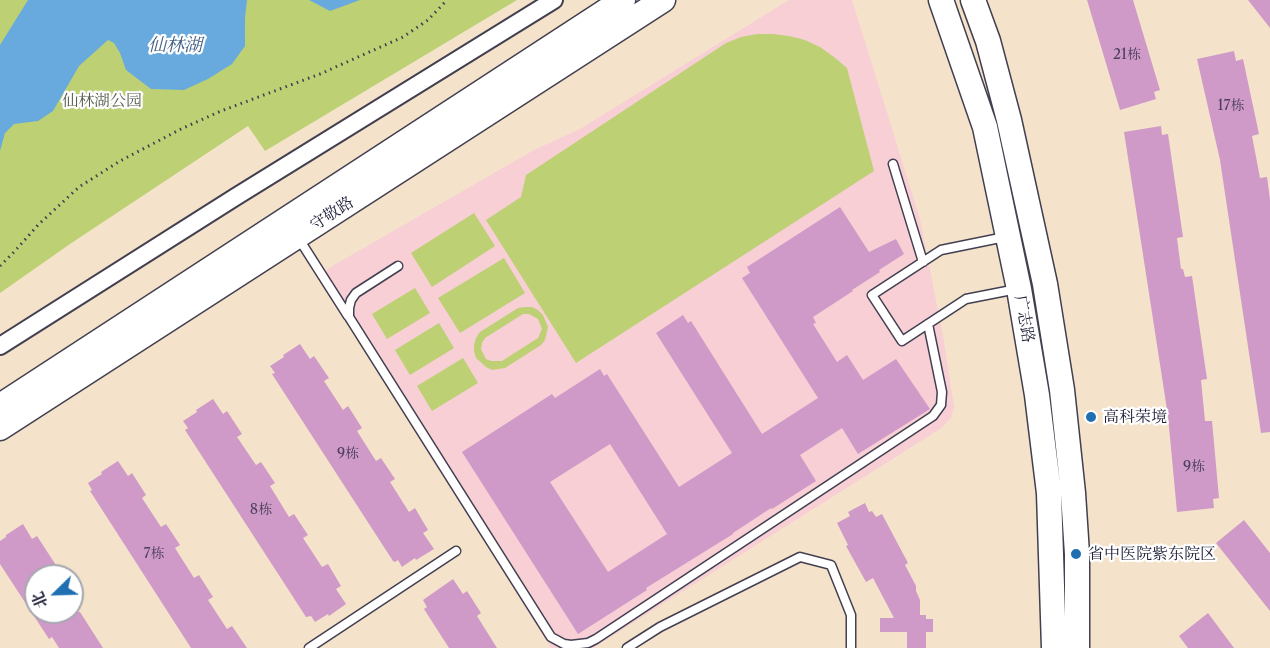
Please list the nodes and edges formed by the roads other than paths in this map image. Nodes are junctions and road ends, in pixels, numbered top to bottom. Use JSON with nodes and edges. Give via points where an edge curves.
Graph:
{"nodes":[{"id":1,"x":554,"y":0,"type":"edge"},
{"id":2,"x":623,"y":0,"type":"edge"},
{"id":3,"x":663,"y":0,"type":"edge"},
{"id":4,"x":941,"y":0,"type":"edge"},
{"id":5,"x":973,"y":0,"type":"edge"},
{"id":6,"x":893,"y":164,"type":"dead end"},
{"id":7,"x":298,"y":236,"type":"junction"},
{"id":8,"x":1008,"y":236,"type":"junction"},
{"id":9,"x":922,"y":262,"type":"junction"},
{"id":10,"x":398,"y":266,"type":"dead end"},
{"id":11,"x":1019,"y":289,"type":"junction"},
{"id":12,"x":349,"y":317,"type":"junction"},
{"id":13,"x":928,"y":324,"type":"junction"},
{"id":14,"x":0,"y":346,"type":"edge"},
{"id":15,"x":0,"y":406,"type":"edge"},
{"id":16,"x":0,"y":428,"type":"edge"},
{"id":17,"x":456,"y":551,"type":"dead end"},
{"id":18,"x":309,"y":648,"type":"edge"},
{"id":19,"x":627,"y":648,"type":"edge"},
{"id":20,"x":851,"y":648,"type":"edge"},
{"id":21,"x":1054,"y":648,"type":"edge"},
{"id":22,"x":1077,"y":648,"type":"edge"}],
"edges":[{"from":1,"to":14,"type":"street"},
{"from":2,"to":15,"type":"main road","name":"守敬路"},
{"from":3,"to":7,"type":"main road","name":"守敬路"},
{"from":4,"to":8,"type":"main road","name":"广志路","via":[[985,127]]},
{"from":5,"to":22,"type":"main road","name":"广志路","via":[[1009,120],[1045,284],[1073,493]]},
{"from":6,"to":9,"type":"lane"},
{"from":7,"to":12,"type":"lane"},
{"from":7,"to":16,"type":"main road","name":"守敬路"},
{"from":8,"to":9,"type":"lane","via":[[941,250]]},
{"from":8,"to":11,"type":"main road","name":"广志路"},
{"from":9,"to":13,"type":"lane","via":[[872,295],[902,341]]},
{"from":10,"to":12,"type":"lane","via":[[356,293]]},
{"from":11,"to":13,"type":"lane","via":[[966,299]]},
{"from":11,"to":21,"type":"main road","name":"广志路","via":[[1049,493]]},
{"from":12,"to":13,"type":"lane","via":[[551,636],[571,645],[596,639],[933,416],[941,405],[942,392]]},
{"from":17,"to":18,"type":"lane"},
{"from":19,"to":20,"type":"lane","via":[[660,627],[800,556],[831,565],[851,615]]}]}
